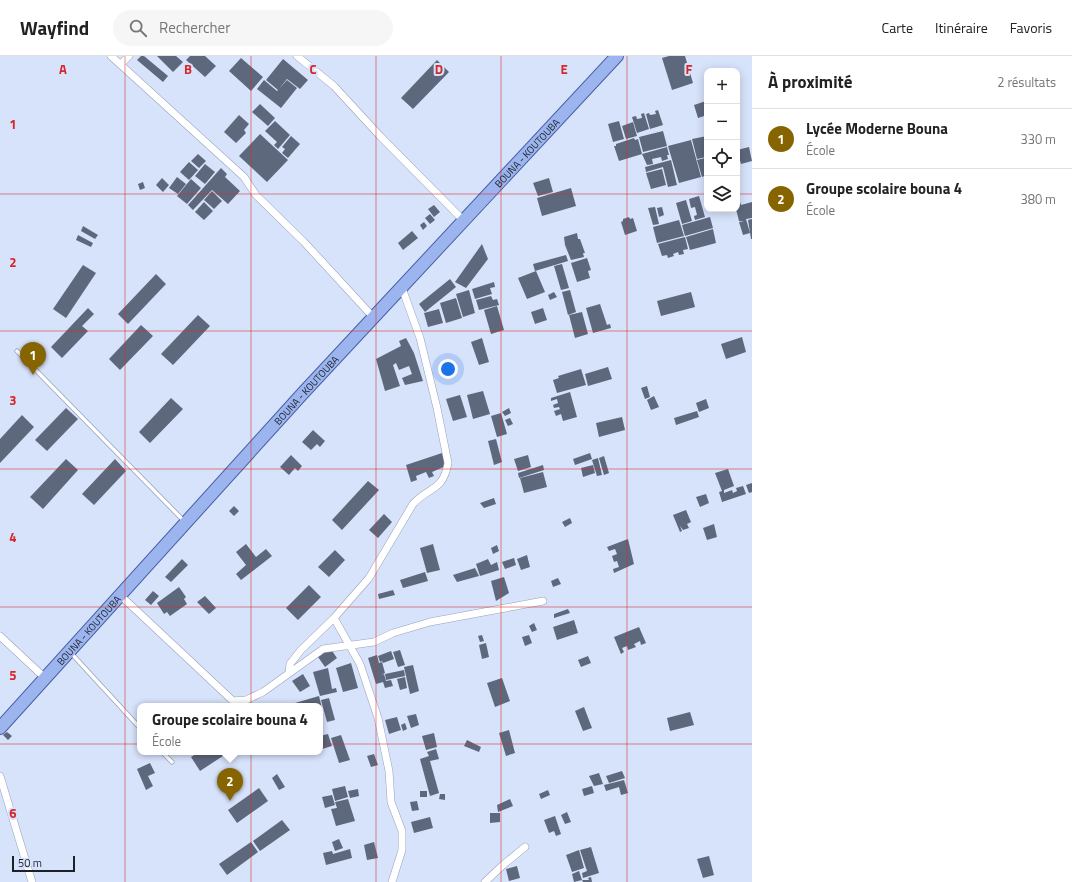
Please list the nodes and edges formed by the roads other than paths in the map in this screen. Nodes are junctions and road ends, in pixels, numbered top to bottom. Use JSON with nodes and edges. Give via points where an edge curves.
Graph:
{"nodes":[{"id":1,"x":111,"y":56,"type":"edge"},
{"id":2,"x":129,"y":56,"type":"edge"},
{"id":3,"x":297,"y":56,"type":"edge"},
{"id":4,"x":617,"y":56,"type":"edge"},
{"id":5,"x":121,"y":64,"type":"junction"},
{"id":6,"x":464,"y":221,"type":"junction"},
{"id":7,"x":402,"y":288,"type":"junction"},
{"id":8,"x":374,"y":318,"type":"junction"},
{"id":9,"x":17,"y":352,"type":"dead end"},
{"id":10,"x":185,"y":522,"type":"junction"},
{"id":11,"x":120,"y":595,"type":"junction"},
{"id":12,"x":543,"y":601,"type":"dead end"},
{"id":13,"x":334,"y":618,"type":"junction"},
{"id":14,"x":0,"y":636,"type":"edge"},
{"id":15,"x":350,"y":645,"type":"junction"},
{"id":16,"x":69,"y":651,"type":"junction"},
{"id":17,"x":289,"y":673,"type":"junction"},
{"id":18,"x":45,"y":678,"type":"junction"},
{"id":19,"x":137,"y":725,"type":"edge"},
{"id":20,"x":0,"y":728,"type":"edge"},
{"id":21,"x":165,"y":755,"type":"edge"},
{"id":22,"x":172,"y":762,"type":"dead end"},
{"id":23,"x":0,"y":776,"type":"edge"},
{"id":24,"x":526,"y":847,"type":"dead end"},
{"id":25,"x":32,"y":882,"type":"edge"},
{"id":26,"x":392,"y":882,"type":"edge"},
{"id":27,"x":485,"y":882,"type":"edge"}],
"edges":[{"from":1,"to":5,"type":"street"},
{"from":2,"to":5,"type":"street"},
{"from":3,"to":6,"type":"street","via":[[334,86]]},
{"from":4,"to":6,"type":"main road","name":"BOUNA - KOUTOUBA"},
{"from":5,"to":8,"type":"street","via":[[244,177],[256,195],[304,242]]},
{"from":6,"to":7,"type":"main road","name":"BOUNA - KOUTOUBA"},
{"from":7,"to":8,"type":"main road","name":"BOUNA - KOUTOUBA"},
{"from":7,"to":13,"type":"street","via":[[420,338],[438,408],[448,463],[447,472],[439,486],[420,496],[413,504],[369,578]]},
{"from":8,"to":10,"type":"main road","name":"BOUNA - KOUTOUBA"},
{"from":9,"to":10,"type":"lane"},
{"from":10,"to":11,"type":"main road","name":"BOUNA - KOUTOUBA"},
{"from":11,"to":16,"type":"main road","name":"BOUNA - KOUTOUBA"},
{"from":11,"to":17,"type":"street","via":[[233,701],[246,700],[263,692]]},
{"from":12,"to":15,"type":"street","via":[[430,622],[393,633],[374,642]]},
{"from":13,"to":15,"type":"street"},
{"from":13,"to":17,"type":"street","via":[[301,650],[290,664]]},
{"from":14,"to":18,"type":"street"},
{"from":15,"to":17,"type":"street","via":[[323,649]]},
{"from":15,"to":26,"type":"street","via":[[360,664],[378,718],[389,771],[391,802],[402,831],[402,850]]},
{"from":16,"to":18,"type":"main road","name":"BOUNA - KOUTOUBA"},
{"from":16,"to":19,"type":"lane"},
{"from":18,"to":20,"type":"main road","name":"BOUNA - KOUTOUBA"},
{"from":21,"to":22,"type":"lane"},
{"from":23,"to":25,"type":"street"},
{"from":24,"to":27,"type":"street"}]}
